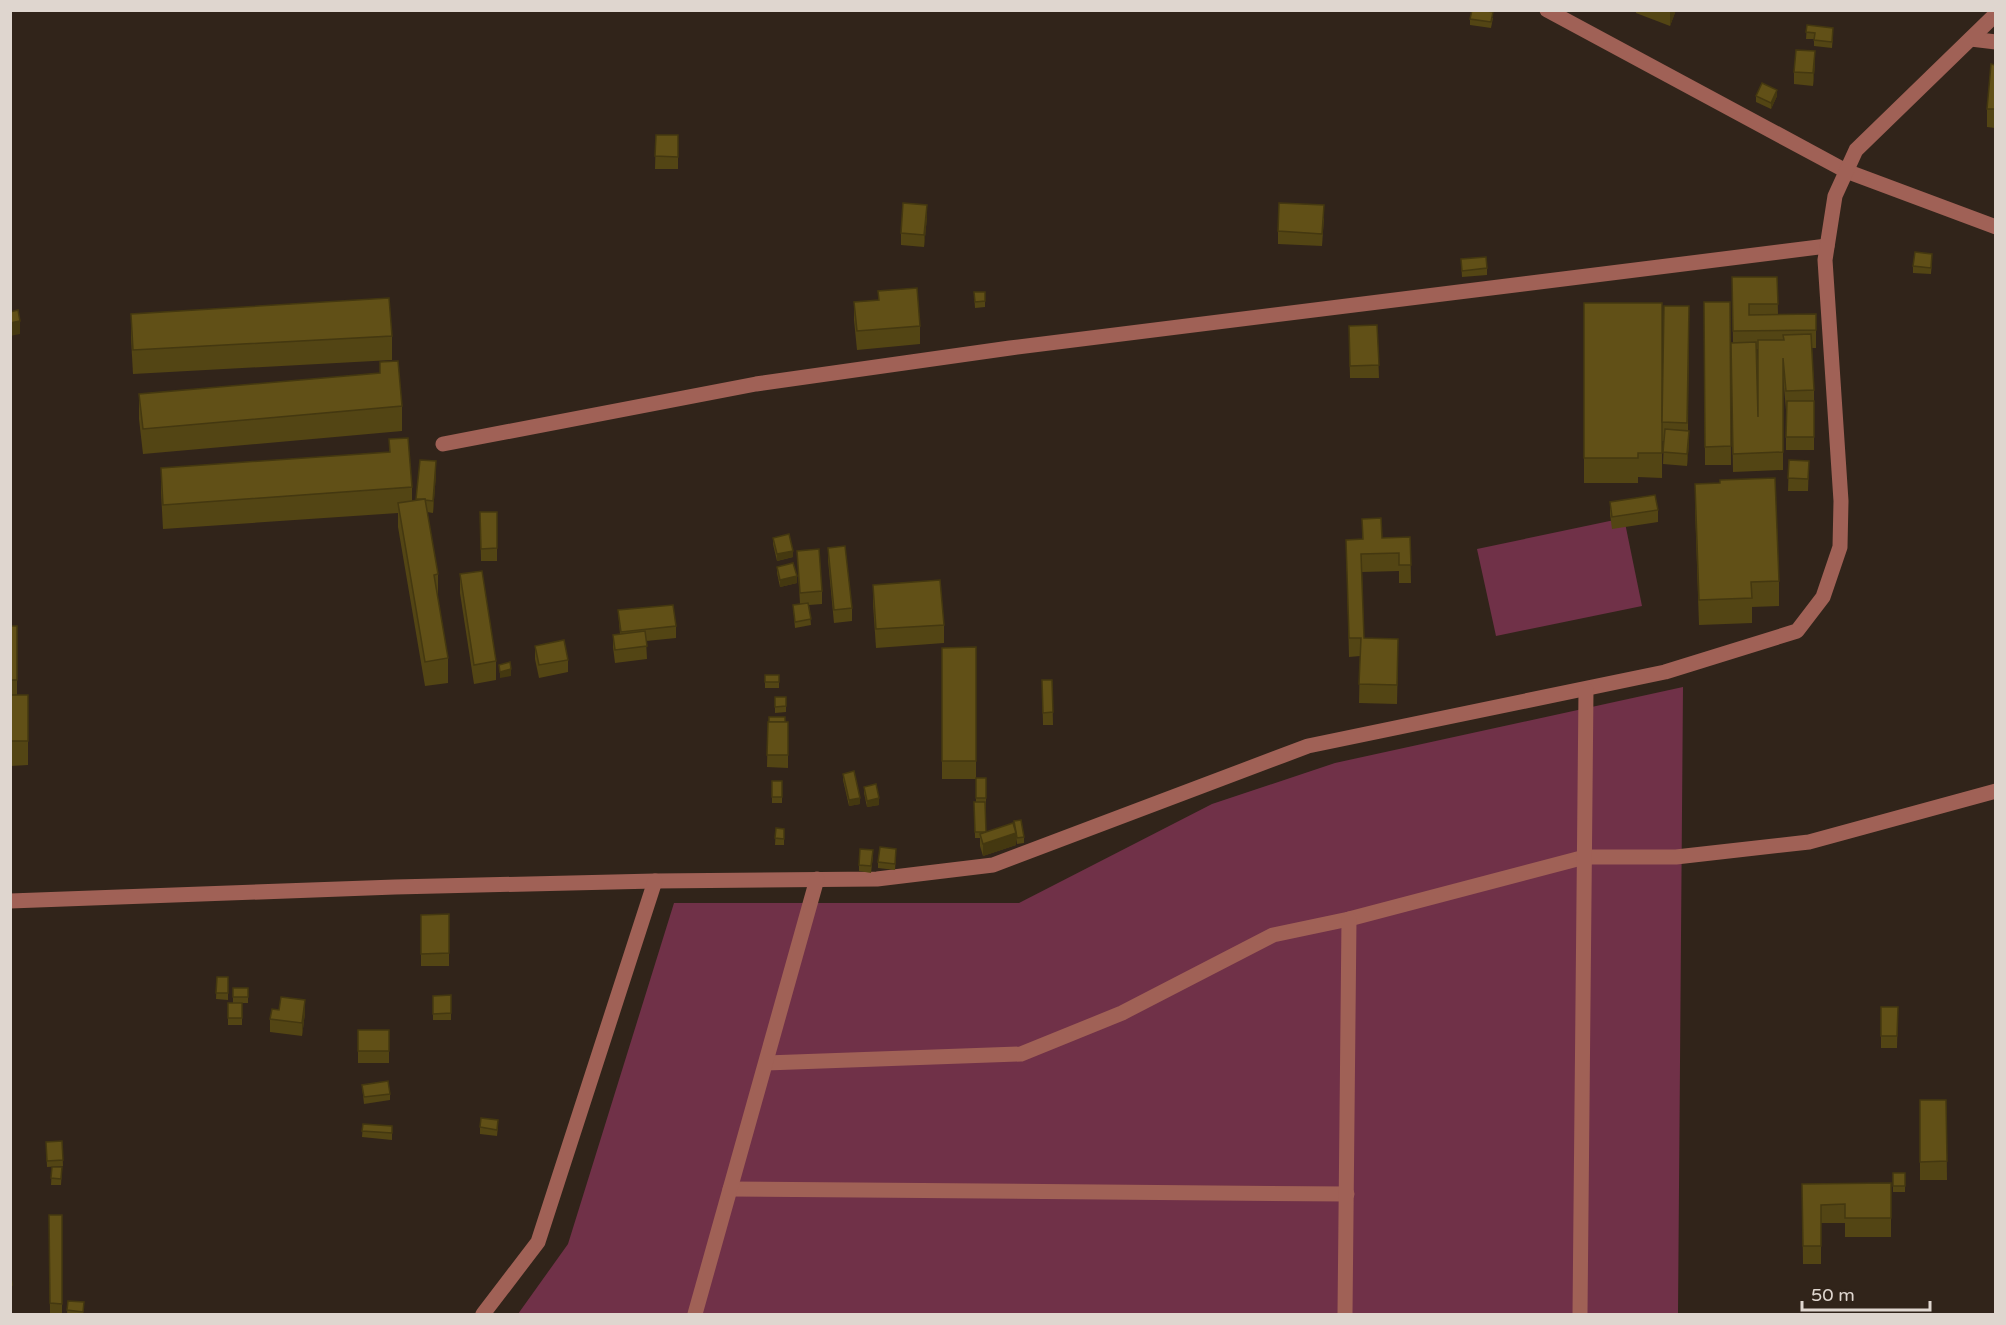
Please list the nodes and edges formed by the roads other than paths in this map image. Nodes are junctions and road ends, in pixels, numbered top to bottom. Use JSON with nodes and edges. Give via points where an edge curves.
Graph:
{"nodes":[{"id":1,"x":1547,"y":10,"type":"edge"},
{"id":2,"x":1995,"y":14,"type":"edge"},
{"id":3,"x":1971,"y":39,"type":"junction"},
{"id":4,"x":1995,"y":42,"type":"edge"},
{"id":5,"x":1846,"y":171,"type":"junction"},
{"id":6,"x":1995,"y":227,"type":"edge"},
{"id":7,"x":1827,"y":246,"type":"junction"},
{"id":8,"x":443,"y":444,"type":"dead end"},
{"id":9,"x":1586,"y":690,"type":"junction"},
{"id":10,"x":1995,"y":791,"type":"edge"},
{"id":11,"x":1585,"y":857,"type":"junction"},
{"id":12,"x":817,"y":879,"type":"junction"},
{"id":13,"x":655,"y":881,"type":"junction"},
{"id":14,"x":10,"y":901,"type":"edge"},
{"id":15,"x":1349,"y":919,"type":"junction"},
{"id":16,"x":766,"y":1062,"type":"junction"},
{"id":17,"x":730,"y":1189,"type":"junction"},
{"id":18,"x":1347,"y":1194,"type":"junction"},
{"id":19,"x":483,"y":1314,"type":"edge"},
{"id":20,"x":695,"y":1314,"type":"edge"},
{"id":21,"x":1346,"y":1314,"type":"edge"},
{"id":22,"x":1581,"y":1314,"type":"edge"}],
"edges":[{"from":1,"to":5,"type":"street"},
{"from":2,"to":3,"type":"street"},
{"from":3,"to":4,"type":"street"},
{"from":3,"to":5,"type":"street","via":[[1856,150]]},
{"from":5,"to":6,"type":"street"},
{"from":5,"to":7,"type":"street","via":[[1835,196]]},
{"from":7,"to":8,"type":"street","via":[[1010,348],[768,383]]},
{"from":7,"to":9,"type":"street","via":[[1824,260],[1841,501],[1840,547],[1823,597],[1797,631],[1665,672]]},
{"from":9,"to":11,"type":"street"},
{"from":9,"to":12,"type":"street","via":[[1308,746],[993,865],[877,879]]},
{"from":10,"to":11,"type":"street","via":[[1809,842],[1676,857]]},
{"from":11,"to":15,"type":"street"},
{"from":11,"to":22,"type":"street"},
{"from":12,"to":13,"type":"street"},
{"from":12,"to":16,"type":"street"},
{"from":13,"to":14,"type":"street","via":[[394,886]]},
{"from":13,"to":19,"type":"street","via":[[538,1242]]},
{"from":15,"to":16,"type":"street","via":[[1273,934],[1122,1013],[1021,1054]]},
{"from":15,"to":18,"type":"street"},
{"from":16,"to":17,"type":"street"},
{"from":17,"to":18,"type":"street"},
{"from":17,"to":20,"type":"street"},
{"from":18,"to":21,"type":"street"}]}
